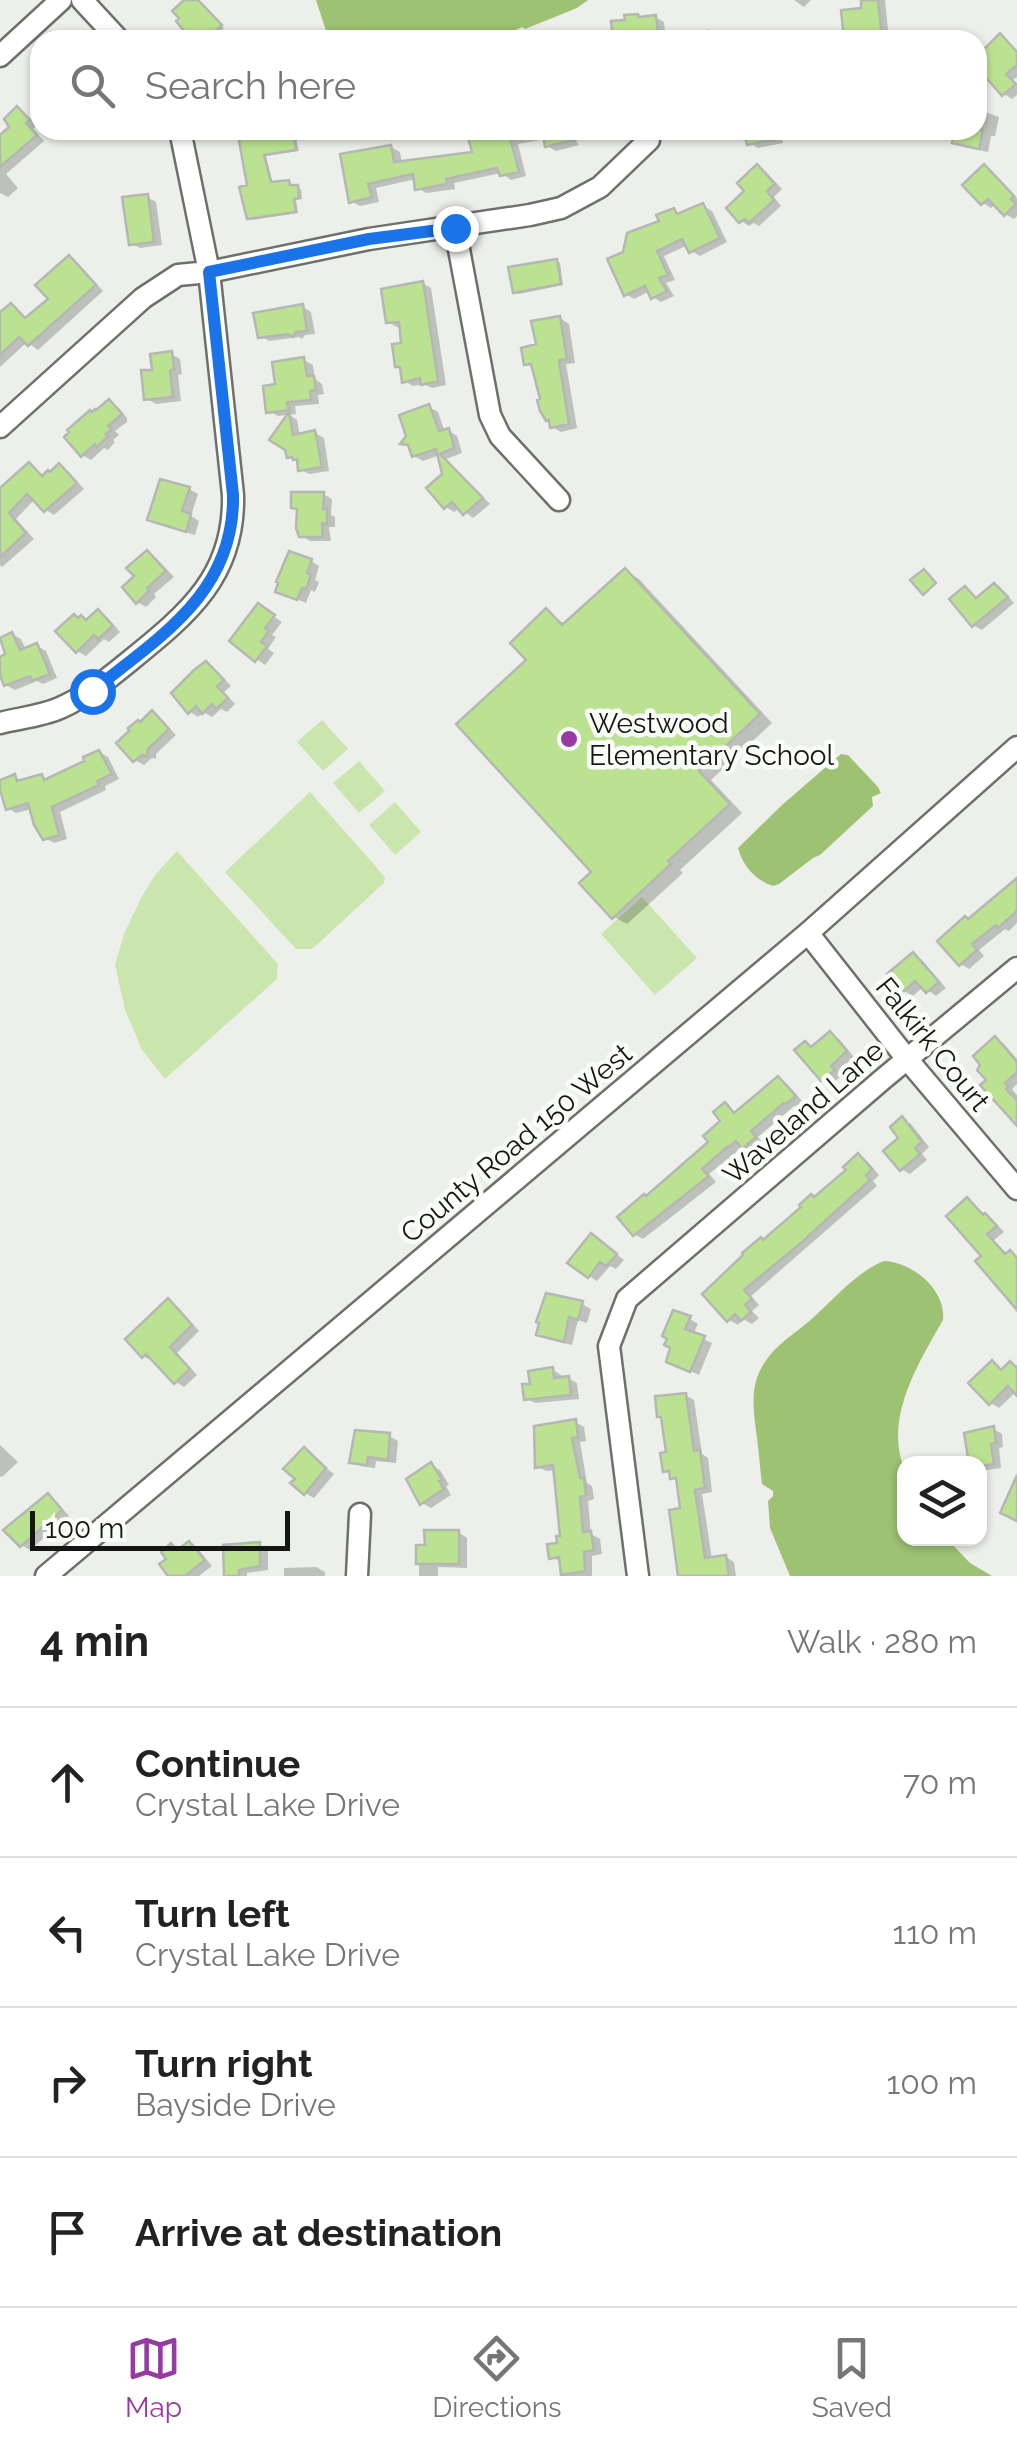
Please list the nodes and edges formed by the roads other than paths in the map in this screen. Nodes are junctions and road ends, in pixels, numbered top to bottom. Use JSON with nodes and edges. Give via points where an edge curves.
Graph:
{"nodes":[{"id":1,"x":60,"y":0,"type":"edge"},
{"id":2,"x":82,"y":0,"type":"edge"},
{"id":3,"x":109,"y":30,"type":"edge"},
{"id":4,"x":0,"y":56,"type":"edge"},
{"id":5,"x":182,"y":140,"type":"edge"},
{"id":6,"x":649,"y":140,"type":"dead end"},
{"id":7,"x":455,"y":228,"type":"junction"},
{"id":8,"x":209,"y":272,"type":"junction"},
{"id":9,"x":0,"y":427,"type":"edge"},
{"id":10,"x":559,"y":500,"type":"dead end"},
{"id":11,"x":0,"y":723,"type":"edge"},
{"id":12,"x":1017,"y":747,"type":"edge"},
{"id":13,"x":808,"y":933,"type":"junction"},
{"id":14,"x":1017,"y":968,"type":"edge"},
{"id":15,"x":907,"y":1059,"type":"junction"},
{"id":16,"x":1017,"y":1188,"type":"edge"},
{"id":17,"x":360,"y":1514,"type":"dead end"},
{"id":18,"x":46,"y":1576,"type":"edge"},
{"id":19,"x":357,"y":1576,"type":"edge"},
{"id":20,"x":638,"y":1576,"type":"edge"}],
"edges":[{"from":1,"to":4,"type":"street"},
{"from":2,"to":3,"type":"street"},
{"from":5,"to":8,"type":"street"},
{"from":6,"to":7,"type":"street","via":[[578,201]]},
{"from":7,"to":8,"type":"street"},
{"from":7,"to":10,"type":"street","via":[[490,415],[500,436]]},
{"from":8,"to":9,"type":"street","via":[[178,275],[143,298]]},
{"from":8,"to":11,"type":"street","via":[[233,516],[216,574],[192,607],[92,691],[57,710]]},
{"from":12,"to":13,"type":"street","name":"County Road 150 West"},
{"from":13,"to":15,"type":"street","name":"Falkirk Court"},
{"from":13,"to":18,"type":"street","name":"County Road 150 West"},
{"from":14,"to":15,"type":"street","name":"Waveland Lane"},
{"from":15,"to":16,"type":"street","name":"Falkirk Court"},
{"from":15,"to":20,"type":"street","name":"Waveland Lane","via":[[627,1299],[609,1346]]},
{"from":17,"to":19,"type":"street"}]}
